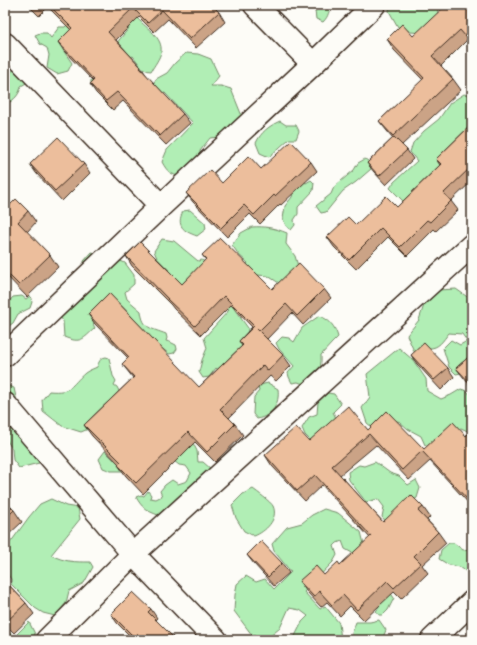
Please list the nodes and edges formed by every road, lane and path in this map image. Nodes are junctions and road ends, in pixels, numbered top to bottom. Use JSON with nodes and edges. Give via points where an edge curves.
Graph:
{"nodes":[{"id":1,"x":255,"y":5,"type":"edge"},
{"id":2,"x":374,"y":5,"type":"edge"},
{"id":3,"x":5,"y":44,"type":"edge"},
{"id":4,"x":313,"y":64,"type":"junction"},
{"id":5,"x":161,"y":206,"type":"junction"},
{"id":6,"x":472,"y":245,"type":"edge"},
{"id":7,"x":5,"y":355,"type":"edge"},
{"id":8,"x":5,"y":404,"type":"edge"},
{"id":9,"x":133,"y":554,"type":"junction"},
{"id":10,"x":472,"y":602,"type":"edge"},
{"id":11,"x":47,"y":640,"type":"edge"},
{"id":12,"x":216,"y":640,"type":"edge"},
{"id":13,"x":432,"y":640,"type":"edge"}],
"edges":[{"from":1,"to":4,"type":"street"},
{"from":2,"to":4,"type":"street"},
{"from":3,"to":5,"type":"street"},
{"from":4,"to":5,"type":"street"},
{"from":5,"to":7,"type":"street"},
{"from":6,"to":9,"type":"street"},
{"from":8,"to":9,"type":"street"},
{"from":9,"to":11,"type":"street"},
{"from":9,"to":12,"type":"street"},
{"from":10,"to":13,"type":"street"}]}
